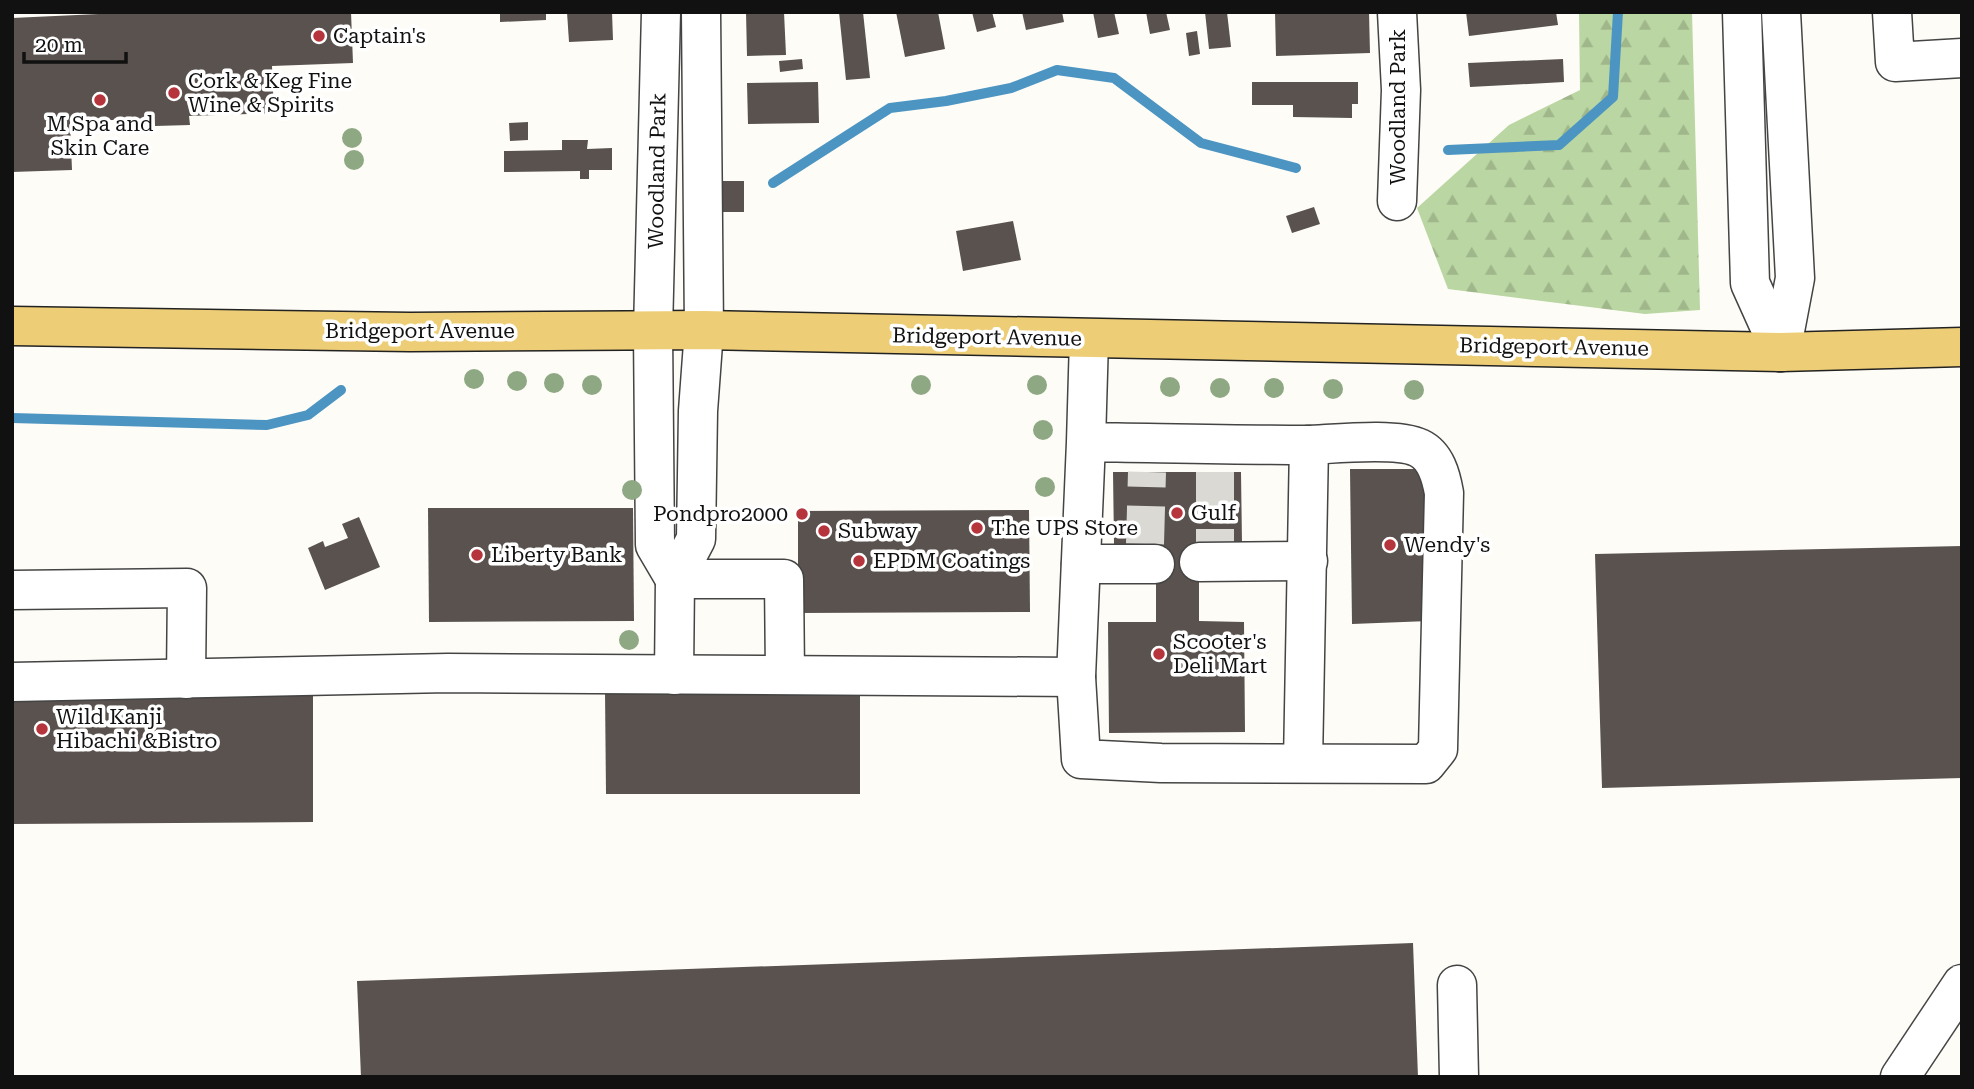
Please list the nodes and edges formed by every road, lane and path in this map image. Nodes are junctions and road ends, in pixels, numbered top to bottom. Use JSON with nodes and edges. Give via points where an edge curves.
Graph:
{"nodes":[{"id":1,"x":661,"y":12,"type":"edge"},
{"id":2,"x":701,"y":12,"type":"edge"},
{"id":3,"x":1397,"y":12,"type":"edge"},
{"id":4,"x":1742,"y":12,"type":"edge"},
{"id":5,"x":1782,"y":12,"type":"edge"},
{"id":6,"x":1892,"y":12,"type":"edge"},
{"id":7,"x":1962,"y":58,"type":"edge"},
{"id":8,"x":1397,"y":201,"type":"dead end"},
{"id":9,"x":12,"y":326,"type":"edge"},
{"id":10,"x":704,"y":330,"type":"junction"},
{"id":11,"x":653,"y":331,"type":"junction"},
{"id":12,"x":1088,"y":339,"type":"junction"},
{"id":13,"x":1962,"y":348,"type":"edge"},
{"id":14,"x":1781,"y":352,"type":"junction"},
{"id":15,"x":1086,"y":442,"type":"junction"},
{"id":16,"x":1309,"y":445,"type":"junction"},
{"id":17,"x":1210,"y":556,"type":"dead end"},
{"id":18,"x":1148,"y":557,"type":"dead end"},
{"id":19,"x":1308,"y":561,"type":"junction"},
{"id":20,"x":675,"y":579,"type":"junction"},
{"id":21,"x":1080,"y":581,"type":"junction"},
{"id":22,"x":12,"y":590,"type":"edge"},
{"id":23,"x":674,"y":674,"type":"junction"},
{"id":24,"x":785,"y":675,"type":"junction"},
{"id":25,"x":1076,"y":677,"type":"junction"},
{"id":26,"x":186,"y":679,"type":"junction"},
{"id":27,"x":12,"y":682,"type":"edge"},
{"id":28,"x":1303,"y":763,"type":"junction"},
{"id":29,"x":1255,"y":764,"type":"junction"},
{"id":30,"x":1962,"y":984,"type":"edge"},
{"id":31,"x":1457,"y":985,"type":"dead end"},
{"id":32,"x":1459,"y":1077,"type":"edge"},
{"id":33,"x":1900,"y":1077,"type":"edge"}],
"edges":[{"from":1,"to":11,"type":"street","name":"Woodland Park"},
{"from":2,"to":10,"type":"street","name":"Woodland Park"},
{"from":3,"to":8,"type":"street","name":"Woodland Park","via":[[1401,90]]},
{"from":4,"to":14,"type":"street","via":[[1750,283]]},
{"from":5,"to":14,"type":"street","via":[[1795,278]]},
{"from":6,"to":7,"type":"street","via":[[1895,62]]},
{"from":9,"to":11,"type":"main road","name":"Bridgeport Avenue"},
{"from":10,"to":11,"type":"main road","name":"Bridgeport Avenue"},
{"from":10,"to":12,"type":"main road","name":"Bridgeport Avenue"},
{"from":10,"to":20,"type":"street","name":"Woodland Park","via":[[696,539]]},
{"from":11,"to":20,"type":"street","name":"Woodland Park","via":[[655,545]]},
{"from":12,"to":14,"type":"main road","name":"Bridgeport Avenue"},
{"from":12,"to":15,"type":"street"},
{"from":13,"to":14,"type":"main road","name":"Bridgeport Avenue"},
{"from":15,"to":16,"type":"street","via":[[1147,457],[1215,458]]},
{"from":15,"to":21,"type":"street"},
{"from":16,"to":19,"type":"street"},
{"from":16,"to":28,"type":"street","via":[[1401,442],[1420,448],[1433,460],[1444,493],[1438,749],[1426,764]]},
{"from":17,"to":19,"type":"street"},
{"from":18,"to":21,"type":"street"},
{"from":19,"to":28,"type":"street"},
{"from":20,"to":23,"type":"street"},
{"from":20,"to":24,"type":"street","via":[[784,579]]},
{"from":21,"to":25,"type":"street"},
{"from":21,"to":29,"type":"street","via":[[1099,623],[1100,734],[1131,742],[1234,741]]},
{"from":22,"to":26,"type":"street","via":[[187,588]]},
{"from":23,"to":24,"type":"street"},
{"from":23,"to":26,"type":"street"},
{"from":24,"to":25,"type":"street"},
{"from":25,"to":29,"type":"street","via":[[1081,760]]},
{"from":26,"to":27,"type":"street"},
{"from":28,"to":29,"type":"street"},
{"from":30,"to":33,"type":"street"},
{"from":31,"to":32,"type":"street"}]}
